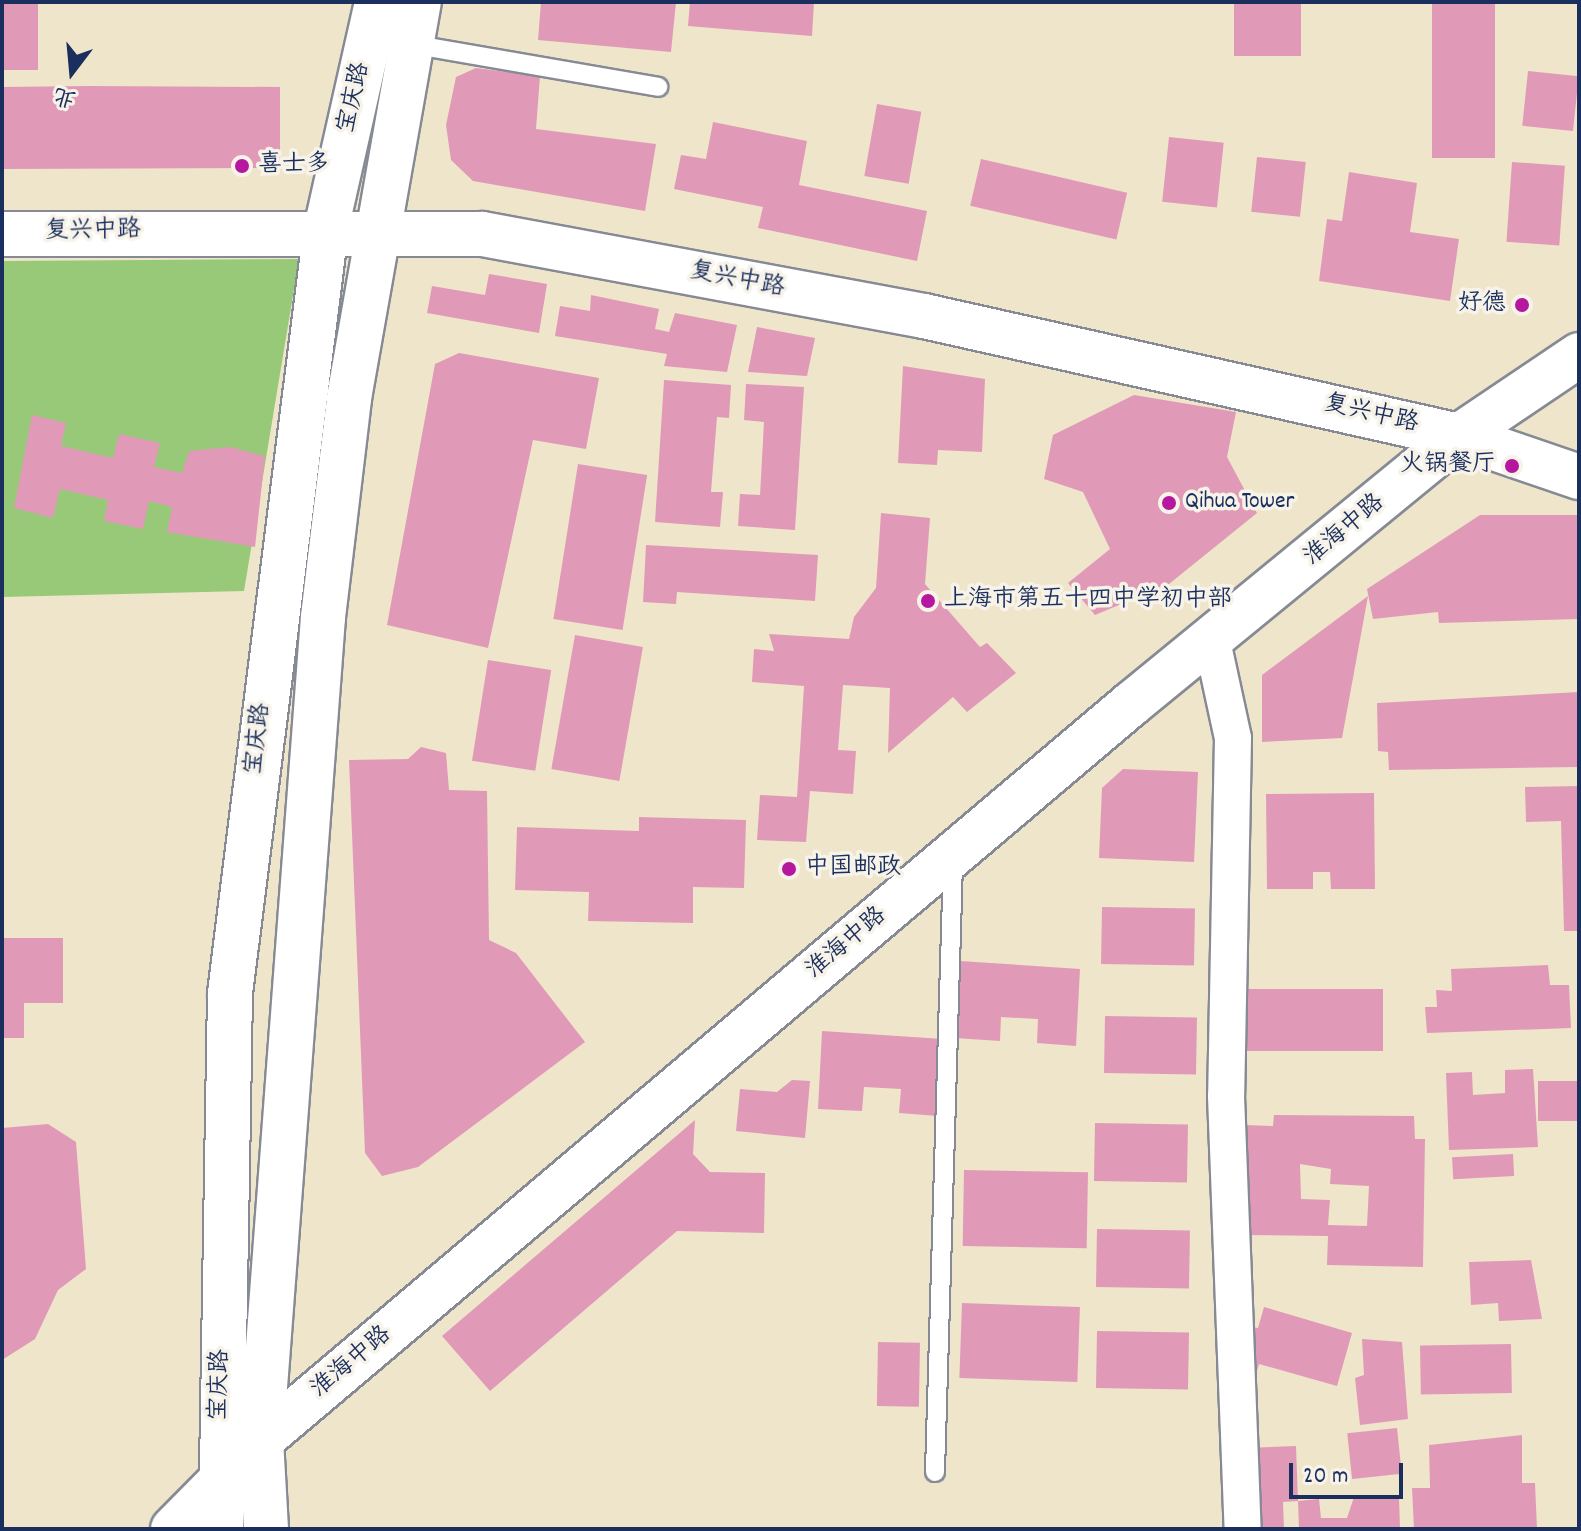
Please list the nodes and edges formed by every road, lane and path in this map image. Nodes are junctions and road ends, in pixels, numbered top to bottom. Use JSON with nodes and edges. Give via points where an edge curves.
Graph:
{"nodes":[{"id":1,"x":377,"y":2,"type":"edge"},
{"id":2,"x":419,"y":2,"type":"edge"},
{"id":3,"x":410,"y":44,"type":"junction"},
{"id":4,"x":658,"y":87,"type":"dead end"},
{"id":5,"x":326,"y":229,"type":"junction"},
{"id":6,"x":379,"y":230,"type":"junction"},
{"id":7,"x":2,"y":234,"type":"edge"},
{"id":8,"x":1579,"y":355,"type":"edge"},
{"id":9,"x":1459,"y":436,"type":"junction"},
{"id":10,"x":1579,"y":477,"type":"edge"},
{"id":11,"x":1212,"y":641,"type":"junction"},
{"id":12,"x":953,"y":855,"type":"junction"},
{"id":13,"x":261,"y":1440,"type":"junction"},
{"id":14,"x":935,"y":1472,"type":"dead end"},
{"id":15,"x":217,"y":1483,"type":"junction"},
{"id":16,"x":173,"y":1529,"type":"edge"},
{"id":17,"x":221,"y":1529,"type":"edge"},
{"id":18,"x":266,"y":1529,"type":"edge"},
{"id":19,"x":1243,"y":1529,"type":"edge"}],
"edges":[{"from":1,"to":5,"type":"main road","name":"宝庆路"},
{"from":2,"to":3,"type":"main road","name":"宝庆路"},
{"from":3,"to":4,"type":"lane"},
{"from":3,"to":6,"type":"main road","name":"宝庆路"},
{"from":5,"to":6,"type":"main road","name":"复兴中路"},
{"from":5,"to":7,"type":"main road","name":"复兴中路"},
{"from":5,"to":15,"type":"main road","name":"宝庆路","via":[[230,993]]},
{"from":6,"to":9,"type":"main road","name":"复兴中路","via":[[482,234],[909,313]]},
{"from":6,"to":13,"type":"main road","name":"宝庆路","via":[[323,617]]},
{"from":8,"to":9,"type":"main road","name":"淮海中路"},
{"from":9,"to":10,"type":"main road","name":"复兴中路"},
{"from":9,"to":11,"type":"main road","name":"淮海中路"},
{"from":11,"to":12,"type":"main road","name":"淮海中路"},
{"from":11,"to":19,"type":"street","via":[[1233,738],[1226,1096]]},
{"from":12,"to":13,"type":"main road","name":"淮海中路"},
{"from":12,"to":14,"type":"lane"},
{"from":13,"to":15,"type":"main road","name":"淮海中路"},
{"from":13,"to":18,"type":"main road","name":"宝庆路"},
{"from":15,"to":16,"type":"main road","name":"淮海中路"},
{"from":15,"to":17,"type":"main road","name":"宝庆路"}]}
